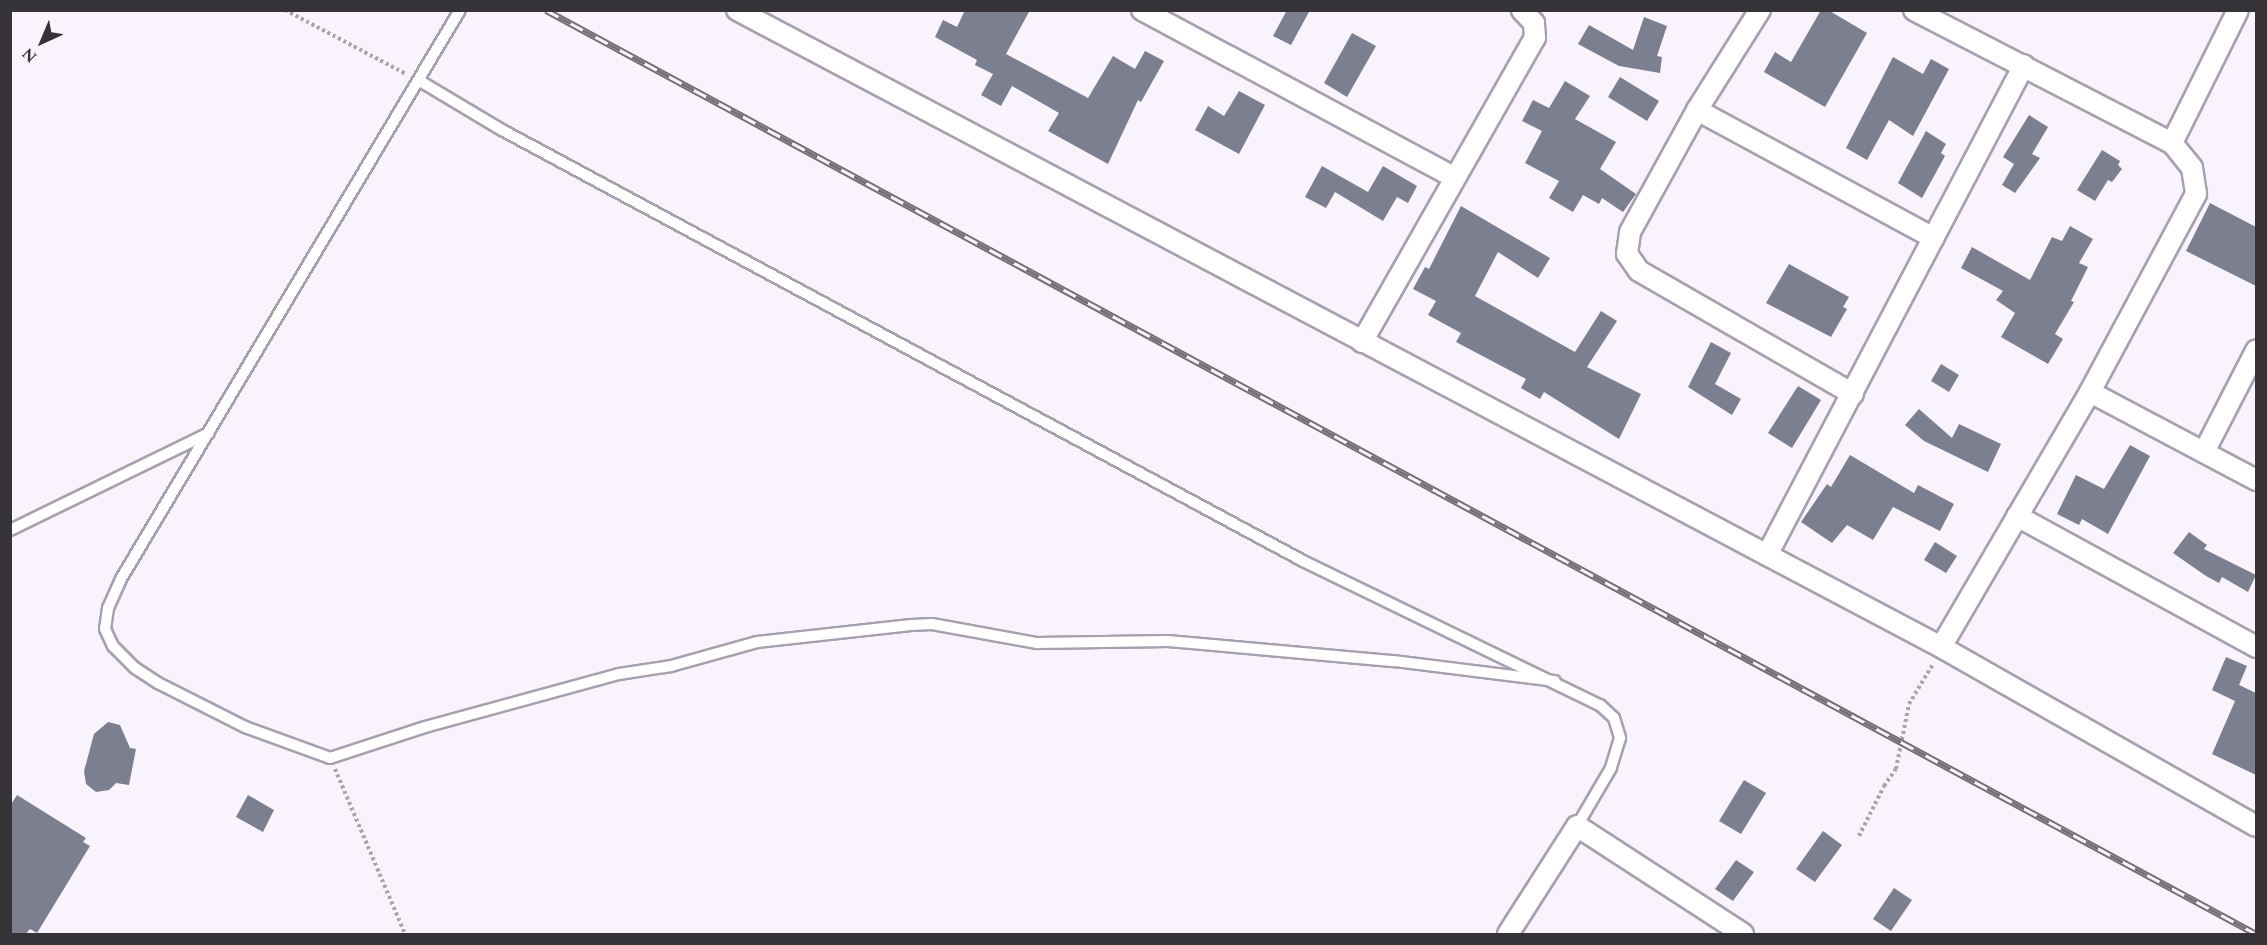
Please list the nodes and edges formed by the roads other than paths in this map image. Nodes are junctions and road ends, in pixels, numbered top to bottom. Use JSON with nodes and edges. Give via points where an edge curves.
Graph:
{"nodes":[{"id":1,"x":460,"y":10,"type":"edge"},
{"id":2,"x":737,"y":10,"type":"edge"},
{"id":3,"x":1142,"y":10,"type":"edge"},
{"id":4,"x":1522,"y":10,"type":"edge"},
{"id":5,"x":1760,"y":10,"type":"edge"},
{"id":6,"x":1914,"y":10,"type":"edge"},
{"id":7,"x":2238,"y":10,"type":"edge"},
{"id":8,"x":2024,"y":66,"type":"junction"},
{"id":9,"x":420,"y":81,"type":"junction"},
{"id":10,"x":1697,"y":110,"type":"junction"},
{"id":11,"x":2172,"y":143,"type":"junction"},
{"id":12,"x":1454,"y":177,"type":"junction"},
{"id":13,"x":1934,"y":238,"type":"junction"},
{"id":14,"x":1362,"y":342,"type":"junction"},
{"id":15,"x":2256,"y":351,"type":"edge"},
{"id":16,"x":2090,"y":392,"type":"junction"},
{"id":17,"x":1853,"y":394,"type":"junction"},
{"id":18,"x":209,"y":433,"type":"junction"},
{"id":19,"x":2204,"y":452,"type":"junction"},
{"id":20,"x":2256,"y":480,"type":"edge"},
{"id":21,"x":2017,"y":516,"type":"junction"},
{"id":22,"x":10,"y":530,"type":"edge"},
{"id":23,"x":1767,"y":555,"type":"junction"},
{"id":24,"x":1941,"y":647,"type":"junction"},
{"id":25,"x":2256,"y":647,"type":"edge"},
{"id":26,"x":1555,"y":681,"type":"junction"},
{"id":27,"x":1577,"y":826,"type":"junction"},
{"id":28,"x":2256,"y":826,"type":"edge"},
{"id":29,"x":1508,"y":934,"type":"edge"},
{"id":30,"x":1743,"y":934,"type":"edge"}],
"edges":[{"from":1,"to":9,"type":"lane"},
{"from":2,"to":14,"type":"street"},
{"from":3,"to":12,"type":"street"},
{"from":4,"to":12,"type":"street","via":[[1534,23],[1535,38]]},
{"from":5,"to":10,"type":"street"},
{"from":6,"to":8,"type":"street"},
{"from":7,"to":11,"type":"street"},
{"from":8,"to":11,"type":"street"},
{"from":8,"to":13,"type":"street"},
{"from":9,"to":18,"type":"lane"},
{"from":9,"to":26,"type":"lane","via":[[512,136],[1293,555],[1411,616]]},
{"from":10,"to":13,"type":"street"},
{"from":10,"to":17,"type":"street","via":[[1630,232],[1628,254],[1639,271],[1655,283]]},
{"from":11,"to":16,"type":"street","via":[[2192,168],[2196,194]]},
{"from":12,"to":14,"type":"street"},
{"from":13,"to":17,"type":"street"},
{"from":14,"to":23,"type":"street"},
{"from":15,"to":19,"type":"street"},
{"from":16,"to":19,"type":"street"},
{"from":16,"to":21,"type":"street"},
{"from":17,"to":23,"type":"street"},
{"from":18,"to":22,"type":"lane"},
{"from":18,"to":26,"type":"lane","via":[[121,579],[108,608],[105,629],[113,646],[135,668],[158,683],[245,727],[330,758],[425,727],[619,674],[671,666],[757,642],[903,625],[932,624],[1037,643],[1168,641],[1285,650]]},
{"from":19,"to":20,"type":"street"},
{"from":21,"to":24,"type":"street"},
{"from":21,"to":25,"type":"street"},
{"from":23,"to":24,"type":"street"},
{"from":24,"to":28,"type":"street"},
{"from":26,"to":27,"type":"lane","via":[[1600,705],[1614,718],[1620,738],[1611,768]]},
{"from":27,"to":29,"type":"street"},
{"from":27,"to":30,"type":"street"}]}
